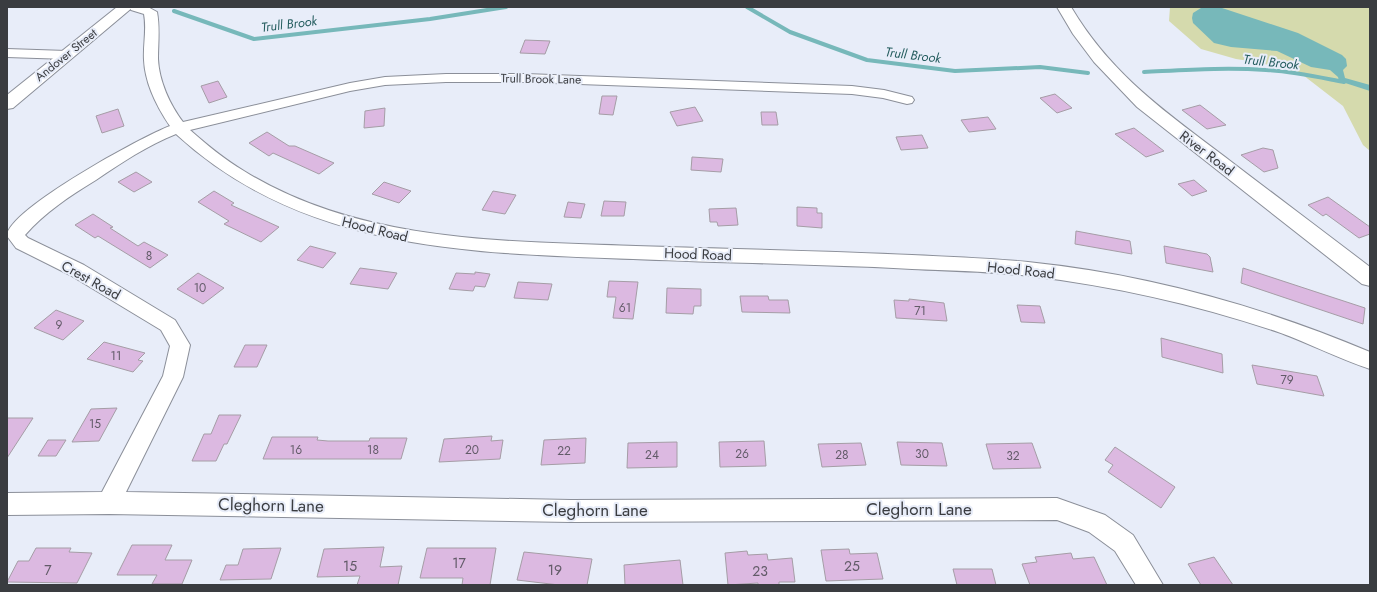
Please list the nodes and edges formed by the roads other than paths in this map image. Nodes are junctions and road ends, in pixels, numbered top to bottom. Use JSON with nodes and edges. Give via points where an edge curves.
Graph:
{"nodes":[{"id":1,"x":126,"y":7,"type":"edge"},
{"id":2,"x":136,"y":7,"type":"edge"},
{"id":3,"x":1064,"y":7,"type":"edge"},
{"id":4,"x":7,"y":53,"type":"edge"},
{"id":5,"x":67,"y":55,"type":"junction"},
{"id":6,"x":907,"y":100,"type":"dead end"},
{"id":7,"x":7,"y":104,"type":"edge"},
{"id":8,"x":179,"y":128,"type":"junction"},
{"id":9,"x":1370,"y":278,"type":"edge"},
{"id":10,"x":1370,"y":360,"type":"edge"},
{"id":11,"x":109,"y":503,"type":"junction"},
{"id":12,"x":7,"y":504,"type":"edge"},
{"id":13,"x":1150,"y":585,"type":"edge"}],
"edges":[{"from":1,"to":5,"type":"main road","name":"Andover Street"},
{"from":2,"to":8,"type":"street","name":"Hood Road","via":[[150,12],[153,23],[151,62],[154,82]]},
{"from":3,"to":9,"type":"main road","name":"River Road","via":[[1085,40],[1143,104]]},
{"from":4,"to":5,"type":"street"},
{"from":5,"to":7,"type":"main road","name":"Andover Street"},
{"from":6,"to":8,"type":"street","name":"Trull Brook Lane","via":[[884,94],[837,89],[525,78],[416,78],[350,87]]},
{"from":8,"to":10,"type":"street","name":"Hood Road","via":[[216,161],[251,185],[324,216],[413,238],[514,247],[716,256],[832,258],[1027,269],[1146,287],[1253,315]]},
{"from":8,"to":11,"type":"street","name":"Crest Road","via":[[146,142],[54,199],[30,218],[15,235],[22,243],[77,270],[168,325],[180,345],[173,377]]},
{"from":11,"to":12,"type":"street","name":"Cleghorn Lane"},
{"from":11,"to":13,"type":"street","name":"Cleghorn Lane","via":[[571,511],[1057,509],[1097,523],[1124,543]]}]}
